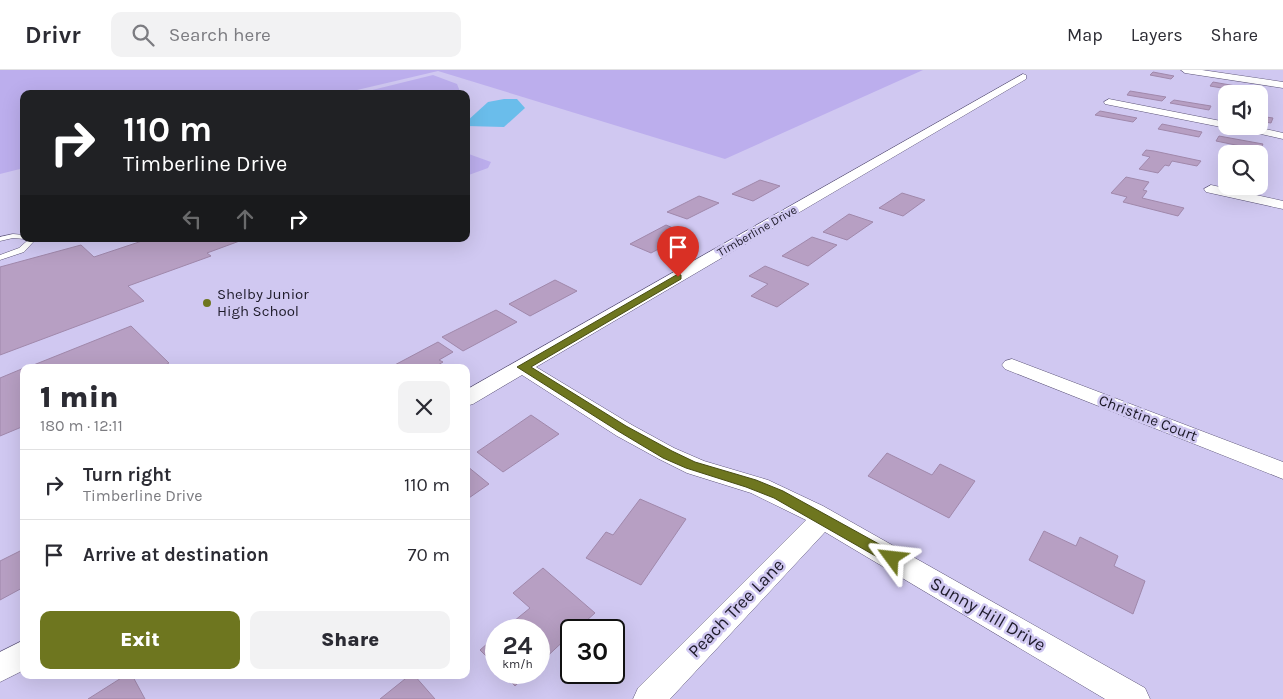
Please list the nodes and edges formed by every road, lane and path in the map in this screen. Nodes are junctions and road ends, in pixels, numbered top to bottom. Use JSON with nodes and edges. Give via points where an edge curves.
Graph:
{"nodes":[{"id":1,"x":1185,"y":70,"type":"edge"},
{"id":2,"x":1023,"y":78,"type":"dead end"},
{"id":3,"x":1283,"y":86,"type":"edge"},
{"id":4,"x":1109,"y":102,"type":"dead end"},
{"id":5,"x":1218,"y":123,"type":"edge"},
{"id":6,"x":1268,"y":133,"type":"edge"},
{"id":7,"x":1283,"y":136,"type":"edge"},
{"id":8,"x":1211,"y":189,"type":"dead end"},
{"id":9,"x":1283,"y":205,"type":"edge"},
{"id":10,"x":20,"y":237,"type":"edge"},
{"id":11,"x":0,"y":239,"type":"edge"},
{"id":12,"x":30,"y":242,"type":"edge"},
{"id":13,"x":0,"y":258,"type":"edge"},
{"id":14,"x":1012,"y":365,"type":"dead end"},
{"id":15,"x":523,"y":367,"type":"junction"},
{"id":16,"x":470,"y":397,"type":"edge"},
{"id":17,"x":1283,"y":471,"type":"edge"},
{"id":18,"x":823,"y":518,"type":"junction"},
{"id":19,"x":20,"y":656,"type":"edge"},
{"id":20,"x":0,"y":668,"type":"edge"},
{"id":21,"x":649,"y":699,"type":"edge"},
{"id":22,"x":1134,"y":699,"type":"edge"}],
"edges":[{"from":1,"to":3,"type":"street"},
{"from":2,"to":15,"type":"street","name":"Timberline Drive"},
{"from":4,"to":5,"type":"street"},
{"from":6,"to":7,"type":"street"},
{"from":8,"to":9,"type":"street"},
{"from":10,"to":11,"type":"lane"},
{"from":12,"to":13,"type":"lane","via":[[17,253]]},
{"from":14,"to":17,"type":"street","name":"Christine Court"},
{"from":15,"to":16,"type":"street","name":"Timberline Drive"},
{"from":15,"to":18,"type":"street","name":"Sunny Hill Drive","via":[[668,454],[690,465],[778,494]]},
{"from":18,"to":21,"type":"street","name":"Peach Tree Lane"},
{"from":18,"to":22,"type":"street","name":"Sunny Hill Drive"},
{"from":19,"to":20,"type":"street"}]}
